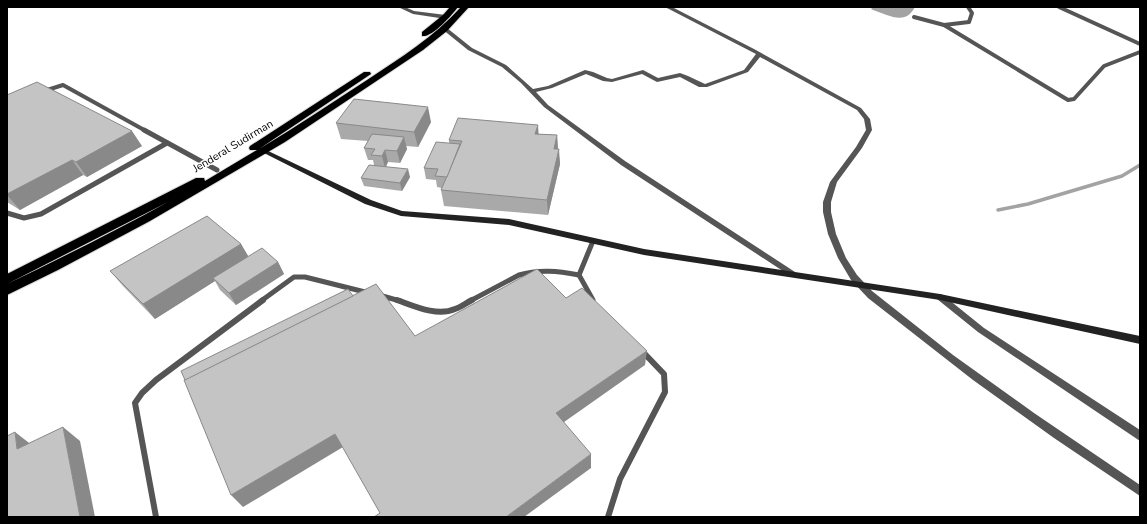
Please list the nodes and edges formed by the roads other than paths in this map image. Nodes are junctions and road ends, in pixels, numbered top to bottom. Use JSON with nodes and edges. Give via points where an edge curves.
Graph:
{"nodes":[{"id":1,"x":401,"y":7,"type":"edge"},
{"id":2,"x":454,"y":7,"type":"edge"},
{"id":3,"x":465,"y":7,"type":"edge"},
{"id":4,"x":668,"y":7,"type":"edge"},
{"id":5,"x":968,"y":7,"type":"edge"},
{"id":6,"x":1059,"y":7,"type":"edge"},
{"id":7,"x":446,"y":17,"type":"junction"},
{"id":8,"x":914,"y":17,"type":"dead end"},
{"id":9,"x":944,"y":25,"type":"junction"},
{"id":10,"x":445,"y":29,"type":"junction"},
{"id":11,"x":1140,"y":44,"type":"edge"},
{"id":12,"x":1140,"y":52,"type":"edge"},
{"id":13,"x":759,"y":54,"type":"junction"},
{"id":14,"x":532,"y":91,"type":"junction"},
{"id":15,"x":41,"y":92,"type":"edge"},
{"id":16,"x":168,"y":143,"type":"junction"},
{"id":17,"x":264,"y":151,"type":"junction"},
{"id":18,"x":217,"y":170,"type":"junction"},
{"id":19,"x":7,"y":213,"type":"edge"},
{"id":20,"x":593,"y":240,"type":"junction"},
{"id":21,"x":792,"y":274,"type":"junction"},
{"id":22,"x":579,"y":275,"type":"junction"},
{"id":23,"x":7,"y":279,"type":"edge"},
{"id":24,"x":860,"y":286,"type":"junction"},
{"id":25,"x":7,"y":290,"type":"edge"},
{"id":26,"x":940,"y":297,"type":"junction"},
{"id":27,"x":597,"y":306,"type":"edge"},
{"id":28,"x":1140,"y":340,"type":"edge"},
{"id":29,"x":638,"y":347,"type":"edge"},
{"id":30,"x":1140,"y":436,"type":"edge"},
{"id":31,"x":1140,"y":491,"type":"edge"},
{"id":32,"x":156,"y":517,"type":"edge"},
{"id":33,"x":608,"y":517,"type":"edge"}],
"edges":[{"from":1,"to":7,"type":"street","via":[[413,12]]},
{"from":2,"to":7,"type":"highway","name":"Jenderal Sudirman"},
{"from":3,"to":10,"type":"highway"},
{"from":4,"to":13,"type":"street"},
{"from":5,"to":9,"type":"lane","via":[[972,12],[969,22]]},
{"from":6,"to":11,"type":"lane"},
{"from":7,"to":18,"type":"highway","name":"Jenderal Sudirman","via":[[410,46]]},
{"from":8,"to":9,"type":"lane"},
{"from":9,"to":12,"type":"lane","via":[[1068,100],[1074,99],[1104,66]]},
{"from":10,"to":14,"type":"street","via":[[470,49],[504,66]]},
{"from":10,"to":17,"type":"highway"},
{"from":13,"to":14,"type":"street","via":[[746,71],[705,86],[680,75],[657,80],[643,72],[611,81],[585,72]]},
{"from":13,"to":24,"type":"street","via":[[859,109],[867,119],[868,134],[835,179],[827,204],[834,241]]},
{"from":14,"to":21,"type":"street","via":[[546,106],[623,163]]},
{"from":15,"to":16,"type":"lane","via":[[63,85]]},
{"from":16,"to":18,"type":"lane"},
{"from":16,"to":19,"type":"lane","via":[[41,214],[24,219]]},
{"from":17,"to":20,"type":"street","via":[[368,202],[401,212],[509,222]]},
{"from":17,"to":25,"type":"highway","via":[[143,221]]},
{"from":18,"to":23,"type":"highway","name":"Jenderal Sudirman"},
{"from":20,"to":21,"type":"street","via":[[644,252]]},
{"from":20,"to":22,"type":"lane"},
{"from":21,"to":24,"type":"street"},
{"from":22,"to":27,"type":"lane"},
{"from":22,"to":32,"type":"lane","via":[[552,270],[529,272],[444,313],[305,277],[294,277],[156,380],[135,403]]},
{"from":24,"to":26,"type":"street"},
{"from":24,"to":31,"type":"street","via":[[941,351]]},
{"from":26,"to":28,"type":"street"},
{"from":26,"to":30,"type":"street","via":[[981,330]]},
{"from":29,"to":33,"type":"lane","via":[[664,374],[665,392],[620,479]]}]}
